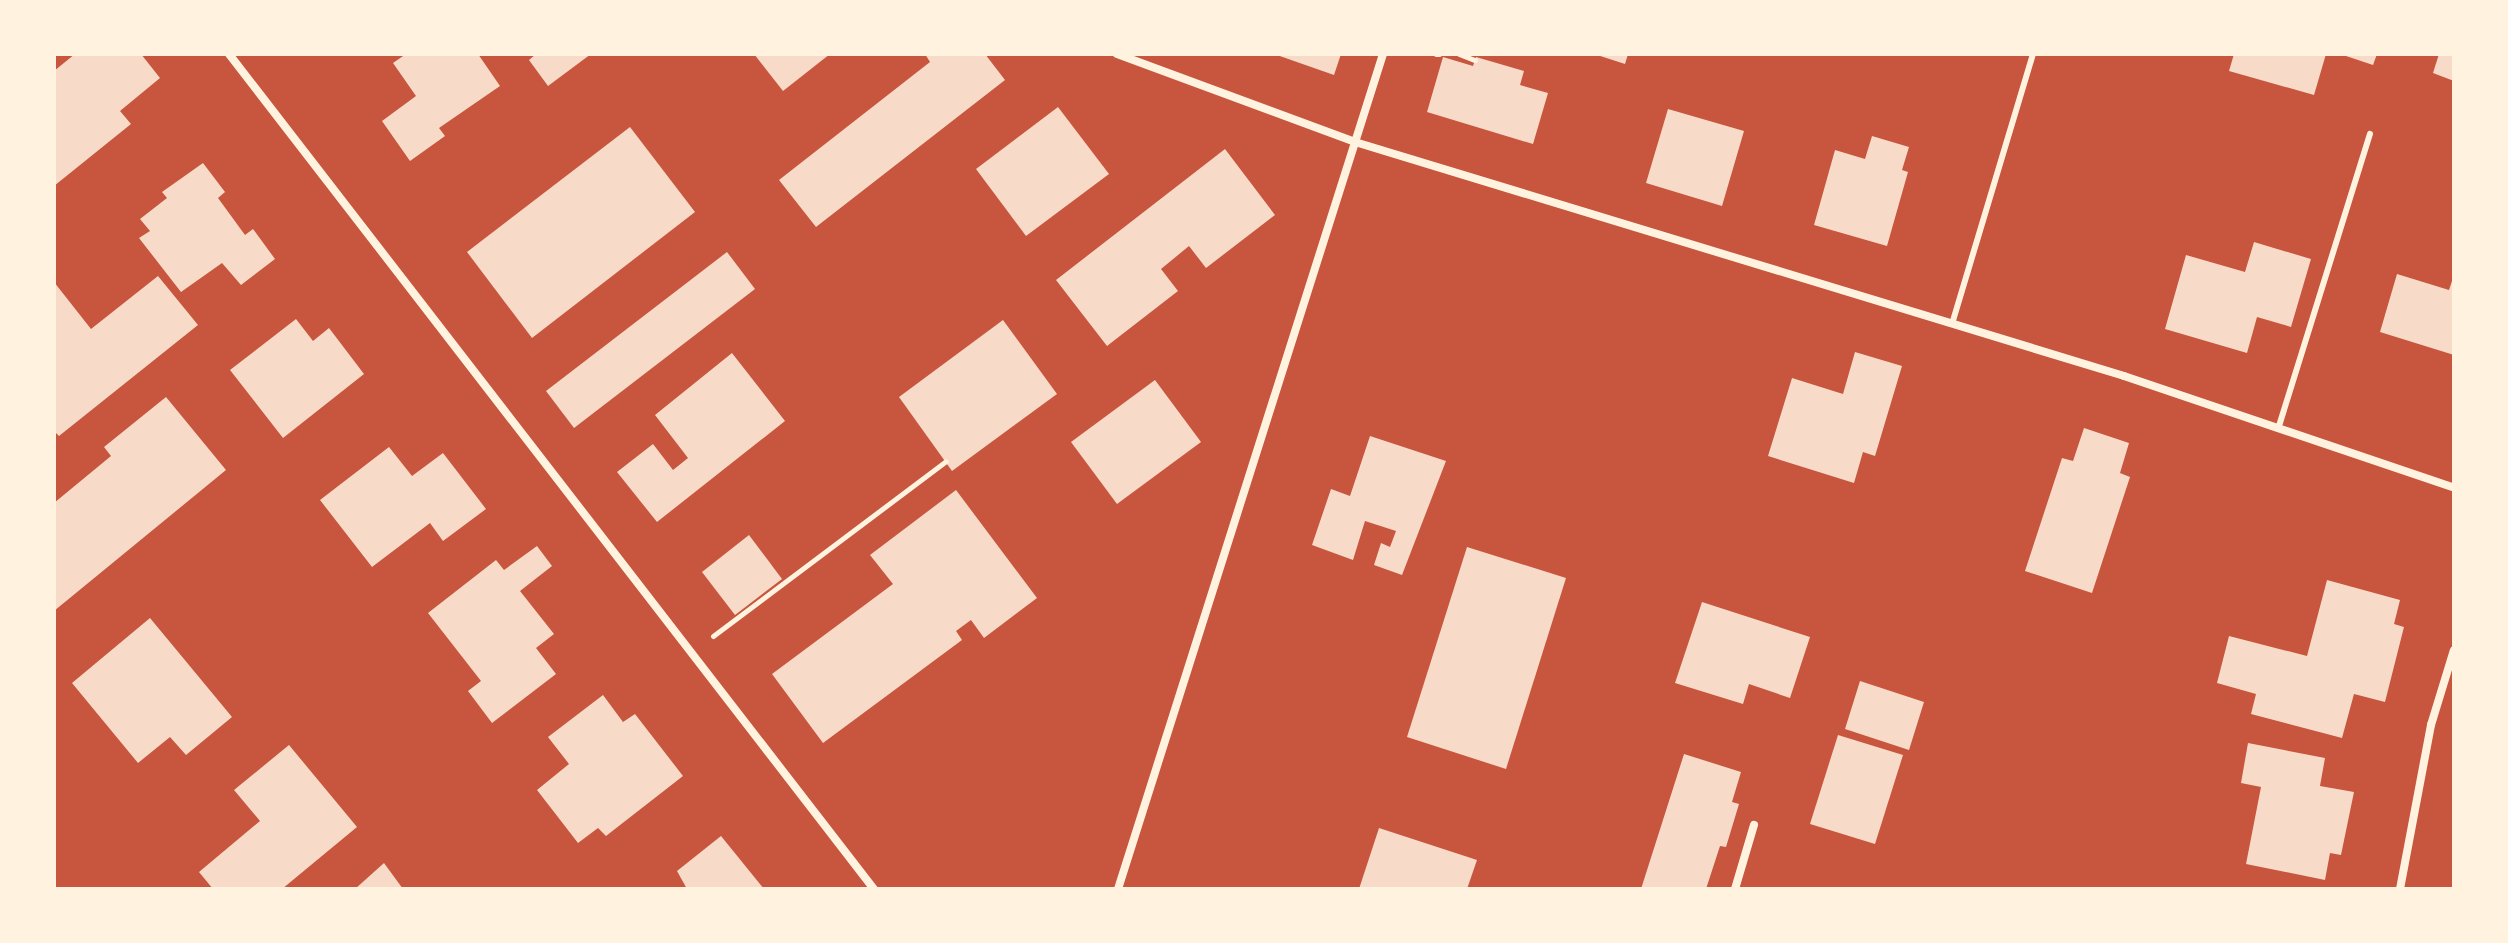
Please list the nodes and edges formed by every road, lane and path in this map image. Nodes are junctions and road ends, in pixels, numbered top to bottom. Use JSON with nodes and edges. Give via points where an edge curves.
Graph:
{"nodes":[{"id":1,"x":229,"y":54,"type":"edge"},
{"id":2,"x":1117,"y":54,"type":"edge"},
{"id":3,"x":1383,"y":54,"type":"edge"},
{"id":4,"x":1459,"y":54,"type":"edge"},
{"id":5,"x":2033,"y":54,"type":"edge"},
{"id":6,"x":1475,"y":60,"type":"dead end"},
{"id":7,"x":2370,"y":134,"type":"dead end"},
{"id":8,"x":1355,"y":142,"type":"junction"},
{"id":9,"x":1952,"y":324,"type":"junction"},
{"id":10,"x":2279,"y":426,"type":"junction"},
{"id":11,"x":946,"y":461,"type":"dead end"},
{"id":12,"x":2454,"y":488,"type":"edge"},
{"id":13,"x":708,"y":640,"type":"dead end"},
{"id":14,"x":2454,"y":650,"type":"edge"},
{"id":15,"x":1754,"y":825,"type":"dead end"},
{"id":16,"x":874,"y":889,"type":"edge"},
{"id":17,"x":1118,"y":889,"type":"edge"},
{"id":18,"x":1735,"y":889,"type":"edge"},
{"id":19,"x":2400,"y":889,"type":"edge"}],
"edges":[{"from":1,"to":16,"type":"street"},
{"from":2,"to":8,"type":"street"},
{"from":3,"to":8,"type":"street"},
{"from":4,"to":6,"type":"path"},
{"from":5,"to":9,"type":"lane"},
{"from":7,"to":10,"type":"lane"},
{"from":8,"to":9,"type":"street"},
{"from":8,"to":17,"type":"street"},
{"from":9,"to":10,"type":"street"},
{"from":10,"to":12,"type":"street"},
{"from":11,"to":13,"type":"path"},
{"from":14,"to":19,"type":"street","via":[[2431,725]]},
{"from":15,"to":18,"type":"street"}]}
